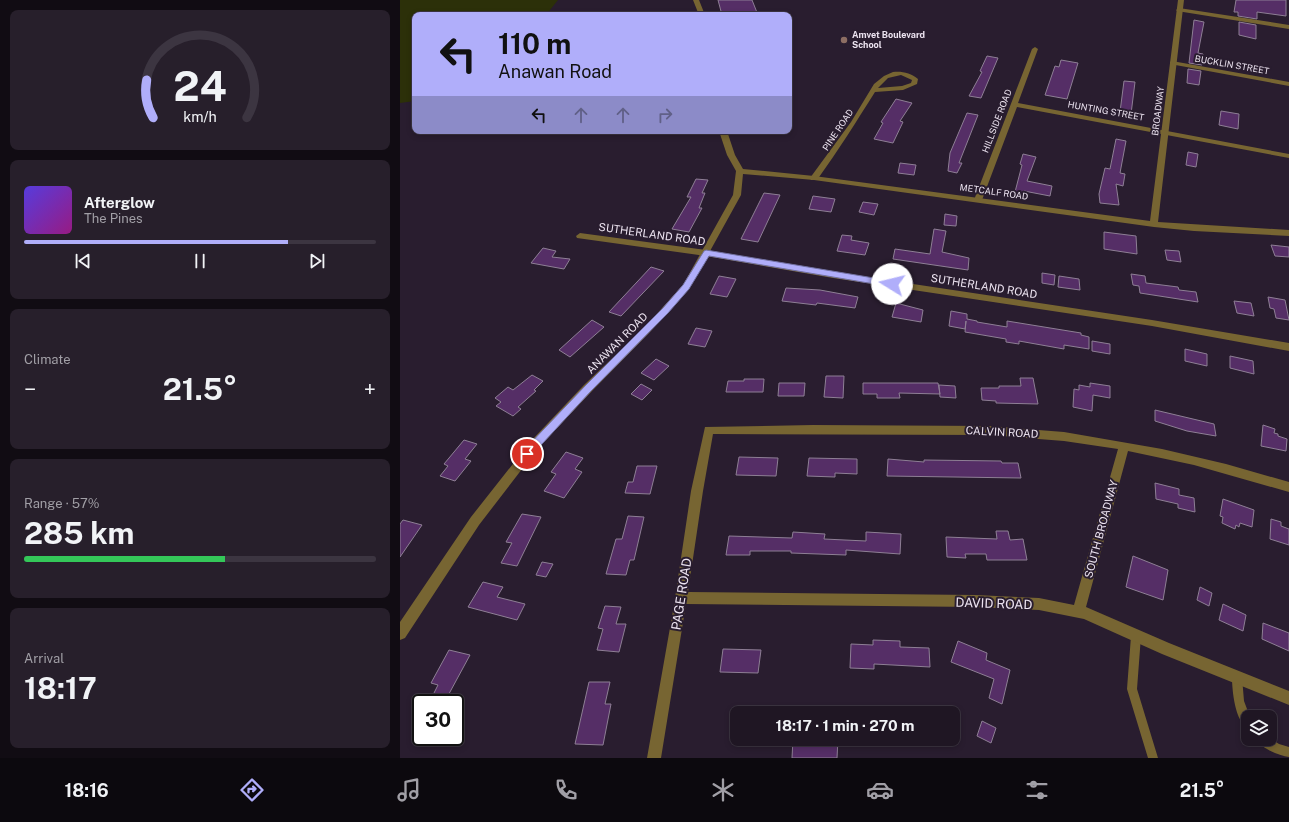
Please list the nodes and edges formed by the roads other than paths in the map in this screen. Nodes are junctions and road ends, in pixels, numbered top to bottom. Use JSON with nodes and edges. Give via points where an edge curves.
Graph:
{"nodes":[{"id":1,"x":696,"y":0,"type":"edge"},
{"id":2,"x":1180,"y":0,"type":"edge"},
{"id":3,"x":1180,"y":10,"type":"junction"},
{"id":4,"x":701,"y":12,"type":"edge"},
{"id":5,"x":1289,"y":27,"type":"edge"},
{"id":6,"x":1035,"y":49,"type":"dead end"},
{"id":7,"x":1172,"y":63,"type":"junction"},
{"id":8,"x":1289,"y":84,"type":"edge"},
{"id":9,"x":874,"y":90,"type":"junction"},
{"id":10,"x":1014,"y":104,"type":"junction"},
{"id":11,"x":1164,"y":131,"type":"junction"},
{"id":12,"x":724,"y":134,"type":"edge"},
{"id":13,"x":1289,"y":156,"type":"edge"},
{"id":14,"x":740,"y":171,"type":"junction"},
{"id":15,"x":814,"y":178,"type":"junction"},
{"id":16,"x":978,"y":200,"type":"junction"},
{"id":17,"x":1154,"y":224,"type":"junction"},
{"id":18,"x":1289,"y":233,"type":"edge"},
{"id":19,"x":580,"y":236,"type":"dead end"},
{"id":20,"x":706,"y":253,"type":"junction"},
{"id":21,"x":1289,"y":347,"type":"edge"},
{"id":22,"x":709,"y":430,"type":"joint"},
{"id":23,"x":1124,"y":447,"type":"junction"},
{"id":24,"x":1289,"y":486,"type":"edge"},
{"id":25,"x":681,"y":598,"type":"junction"},
{"id":26,"x":1078,"y":612,"type":"junction"},
{"id":27,"x":400,"y":633,"type":"edge"},
{"id":28,"x":1136,"y":636,"type":"junction"},
{"id":29,"x":1237,"y":677,"type":"junction"},
{"id":30,"x":1289,"y":698,"type":"edge"},
{"id":31,"x":1242,"y":710,"type":"edge"},
{"id":32,"x":1272,"y":746,"type":"edge"},
{"id":33,"x":1289,"y":752,"type":"edge"},
{"id":34,"x":654,"y":758,"type":"edge"},
{"id":35,"x":1153,"y":758,"type":"edge"}],
"edges":[{"from":1,"to":4,"type":"street"},
{"from":2,"to":3,"type":"street","name":"BROADWAY"},
{"from":3,"to":5,"type":"street"},
{"from":3,"to":7,"type":"street","name":"BROADWAY"},
{"from":6,"to":10,"type":"street","name":"HILLSIDE ROAD"},
{"from":7,"to":8,"type":"street","name":"BUCKLIN STREET"},
{"from":7,"to":11,"type":"street","name":"BROADWAY"},
{"from":9,"to":9,"type":"street","name":"PINE ROAD","via":[[885,77],[895,74],[907,74],[915,79],[914,84],[903,88]]},
{"from":9,"to":15,"type":"street","name":"PINE ROAD"},
{"from":10,"to":11,"type":"street","name":"HUNTING STREET"},
{"from":10,"to":16,"type":"street","name":"HILLSIDE ROAD"},
{"from":11,"to":13,"type":"street","name":"HUNTING STREET"},
{"from":11,"to":17,"type":"street","name":"BROADWAY"},
{"from":12,"to":14,"type":"street"},
{"from":14,"to":15,"type":"street","name":"METCALF ROAD"},
{"from":14,"to":20,"type":"street","name":"ANAWAN ROAD","via":[[737,195]]},
{"from":15,"to":16,"type":"street","name":"METCALF ROAD"},
{"from":16,"to":17,"type":"street","name":"METCALF ROAD"},
{"from":17,"to":18,"type":"street","name":"METCALF ROAD"},
{"from":19,"to":20,"type":"street","name":"SUTHERLAND ROAD"},
{"from":20,"to":21,"type":"street","name":"SUTHERLAND ROAD"},
{"from":20,"to":27,"type":"street","name":"ANAWAN ROAD","via":[[686,287],[665,311],[556,422],[503,484]]},
{"from":22,"to":23,"type":"street","name":"CALVIN ROAD","via":[[877,429],[1030,433],[1082,438]]},
{"from":22,"to":25,"type":"street","name":"PAGE ROAD","via":[[696,491]]},
{"from":23,"to":24,"type":"street","name":"CALVIN ROAD","via":[[1198,462]]},
{"from":23,"to":26,"type":"street","name":"SOUTH BROADWAY"},
{"from":25,"to":26,"type":"street","name":"DAVID ROAD","via":[[976,601],[1039,604]]},
{"from":25,"to":34,"type":"street","name":"PAGE ROAD"},
{"from":26,"to":28,"type":"street","name":"DAVID ROAD"},
{"from":28,"to":29,"type":"street","name":"DAVID ROAD"},
{"from":28,"to":35,"type":"lane","via":[[1132,689]]},
{"from":29,"to":30,"type":"street","name":"DAVID ROAD"},
{"from":29,"to":31,"type":"lane","via":[[1237,692]]},
{"from":32,"to":33,"type":"lane"}]}
